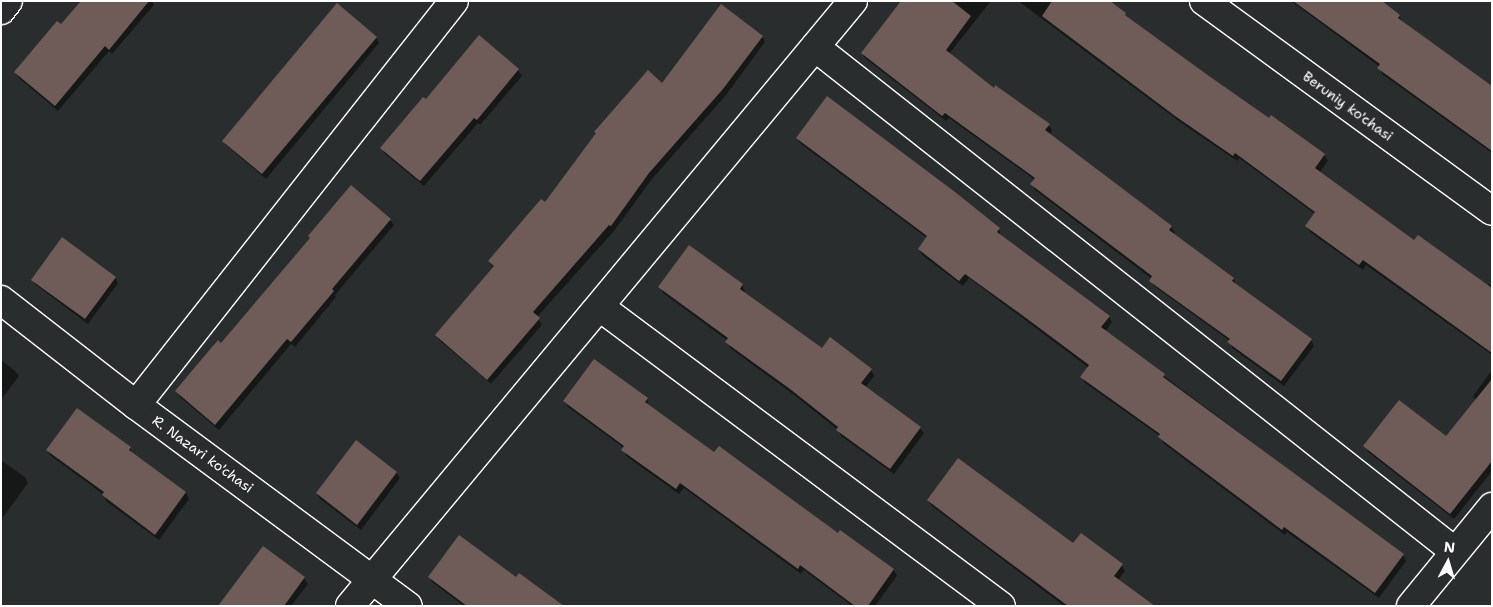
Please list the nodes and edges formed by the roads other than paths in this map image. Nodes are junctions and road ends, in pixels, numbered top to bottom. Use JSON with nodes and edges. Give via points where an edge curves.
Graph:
{"nodes":[{"id":1,"x":8,"y":1,"type":"edge"},
{"id":2,"x":454,"y":1,"type":"edge"},
{"id":3,"x":853,"y":1,"type":"edge"},
{"id":4,"x":1204,"y":1,"type":"edge"},
{"id":5,"x":1,"y":10,"type":"edge"},
{"id":6,"x":815,"y":47,"type":"junction"},
{"id":7,"x":1492,"y":211,"type":"edge"},
{"id":8,"x":1,"y":300,"type":"edge"},
{"id":9,"x":600,"y":307,"type":"junction"},
{"id":10,"x":136,"y":405,"type":"junction"},
{"id":11,"x":1492,"y":507,"type":"edge"},
{"id":12,"x":1454,"y":552,"type":"junction"},
{"id":13,"x":373,"y":580,"type":"junction"},
{"id":14,"x":350,"y":606,"type":"edge"},
{"id":15,"x":408,"y":606,"type":"edge"},
{"id":16,"x":1001,"y":606,"type":"edge"},
{"id":17,"x":1411,"y":606,"type":"edge"}],
"edges":[{"from":1,"to":5,"type":"street"},
{"from":2,"to":10,"type":"street"},
{"from":3,"to":6,"type":"street"},
{"from":4,"to":7,"type":"street","name":"Beruniy ko'chasi"},
{"from":6,"to":9,"type":"street"},
{"from":6,"to":12,"type":"street"},
{"from":8,"to":10,"type":"street","name":"R. Nazari ko'chasi"},
{"from":9,"to":13,"type":"street"},
{"from":9,"to":16,"type":"street"},
{"from":10,"to":13,"type":"street","name":"R. Nazari ko'chasi"},
{"from":11,"to":12,"type":"street"},
{"from":12,"to":17,"type":"street"},
{"from":13,"to":14,"type":"street"},
{"from":13,"to":15,"type":"street","name":"R. Nazari ko'chasi"}]}
